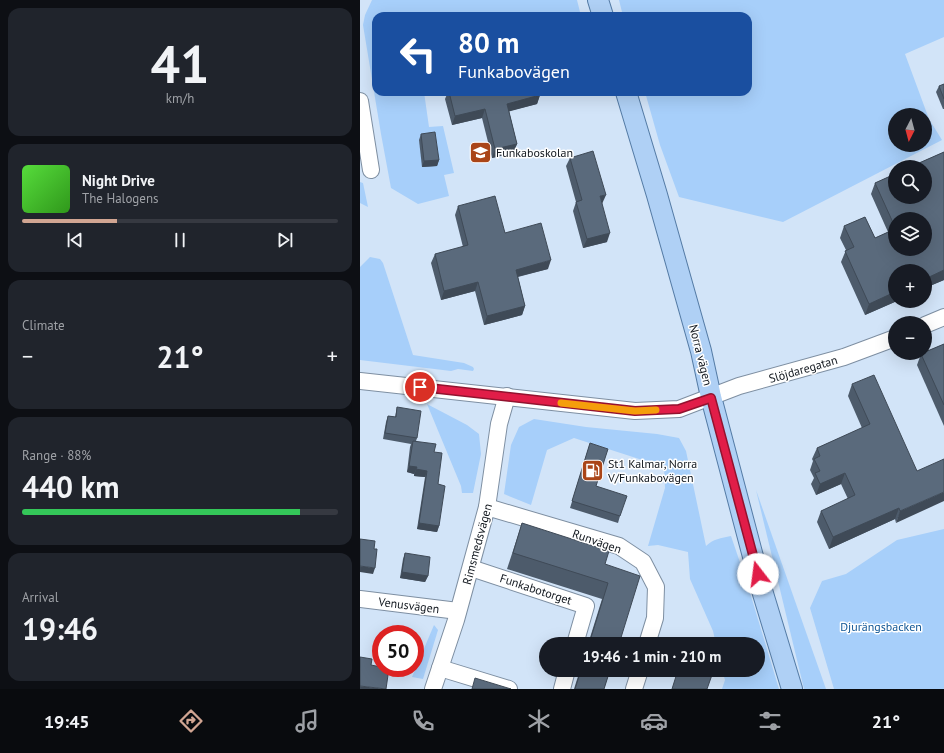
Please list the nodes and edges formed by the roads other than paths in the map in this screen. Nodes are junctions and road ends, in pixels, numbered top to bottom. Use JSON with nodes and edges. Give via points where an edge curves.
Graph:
{"nodes":[{"id":1,"x":598,"y":0,"type":"edge"},
{"id":2,"x":602,"y":12,"type":"edge"},
{"id":3,"x":627,"y":96,"type":"edge"},
{"id":4,"x":360,"y":101,"type":"edge"},
{"id":5,"x":371,"y":170,"type":"dead end"},
{"id":6,"x":944,"y":317,"type":"edge"},
{"id":7,"x":932,"y":322,"type":"edge"},
{"id":8,"x":888,"y":341,"type":"edge"},
{"id":9,"x":360,"y":380,"type":"edge"},
{"id":10,"x":507,"y":396,"type":"junction"},
{"id":11,"x":711,"y":398,"type":"junction"},
{"id":12,"x":487,"y":507,"type":"junction"},
{"id":13,"x":471,"y":568,"type":"junction"},
{"id":14,"x":360,"y":599,"type":"edge"},
{"id":15,"x":458,"y":611,"type":"junction"},
{"id":16,"x":577,"y":637,"type":"edge"},
{"id":17,"x":649,"y":637,"type":"edge"},
{"id":18,"x":440,"y":668,"type":"junction"},
{"id":19,"x":565,"y":677,"type":"edge"},
{"id":20,"x":638,"y":677,"type":"edge"},
{"id":21,"x":433,"y":689,"type":"edge"},
{"id":22,"x":509,"y":689,"type":"edge"},
{"id":23,"x":562,"y":689,"type":"edge"},
{"id":24,"x":634,"y":689,"type":"edge"},
{"id":25,"x":792,"y":689,"type":"edge"}],
"edges":[{"from":1,"to":2,"type":"main road"},
{"from":3,"to":11,"type":"main road","name":"Norra vägen","via":[[701,351]]},
{"from":4,"to":5,"type":"street"},
{"from":6,"to":7,"type":"street"},
{"from":8,"to":11,"type":"street","name":"Slöjdaregatan","via":[[844,357],[739,386]]},
{"from":9,"to":10,"type":"street","name":"Slöjdaregatan"},
{"from":10,"to":11,"type":"street","name":"Slöjdaregatan","via":[[635,411],[679,409]]},
{"from":10,"to":12,"type":"street","name":"Rimsmedsvägen","via":[[499,424]]},
{"from":11,"to":25,"type":"main road","name":"Norra vägen","via":[[759,580]]},
{"from":12,"to":13,"type":"street","name":"Rimsmedsvägen"},
{"from":12,"to":17,"type":"street","name":"Runvägen","via":[[619,546],[643,562],[656,587],[655,618]]},
{"from":13,"to":15,"type":"street","name":"Rimsmedsvägen"},
{"from":13,"to":16,"type":"street","name":"Funkabotorget","via":[[586,606]]},
{"from":14,"to":15,"type":"street","name":"Venusvägen"},
{"from":15,"to":18,"type":"street","name":"Rimsmedsvägen"},
{"from":18,"to":21,"type":"street","name":"Rimsmedsvägen"},
{"from":18,"to":22,"type":"street"},
{"from":19,"to":23,"type":"street"},
{"from":20,"to":24,"type":"street"}]}
